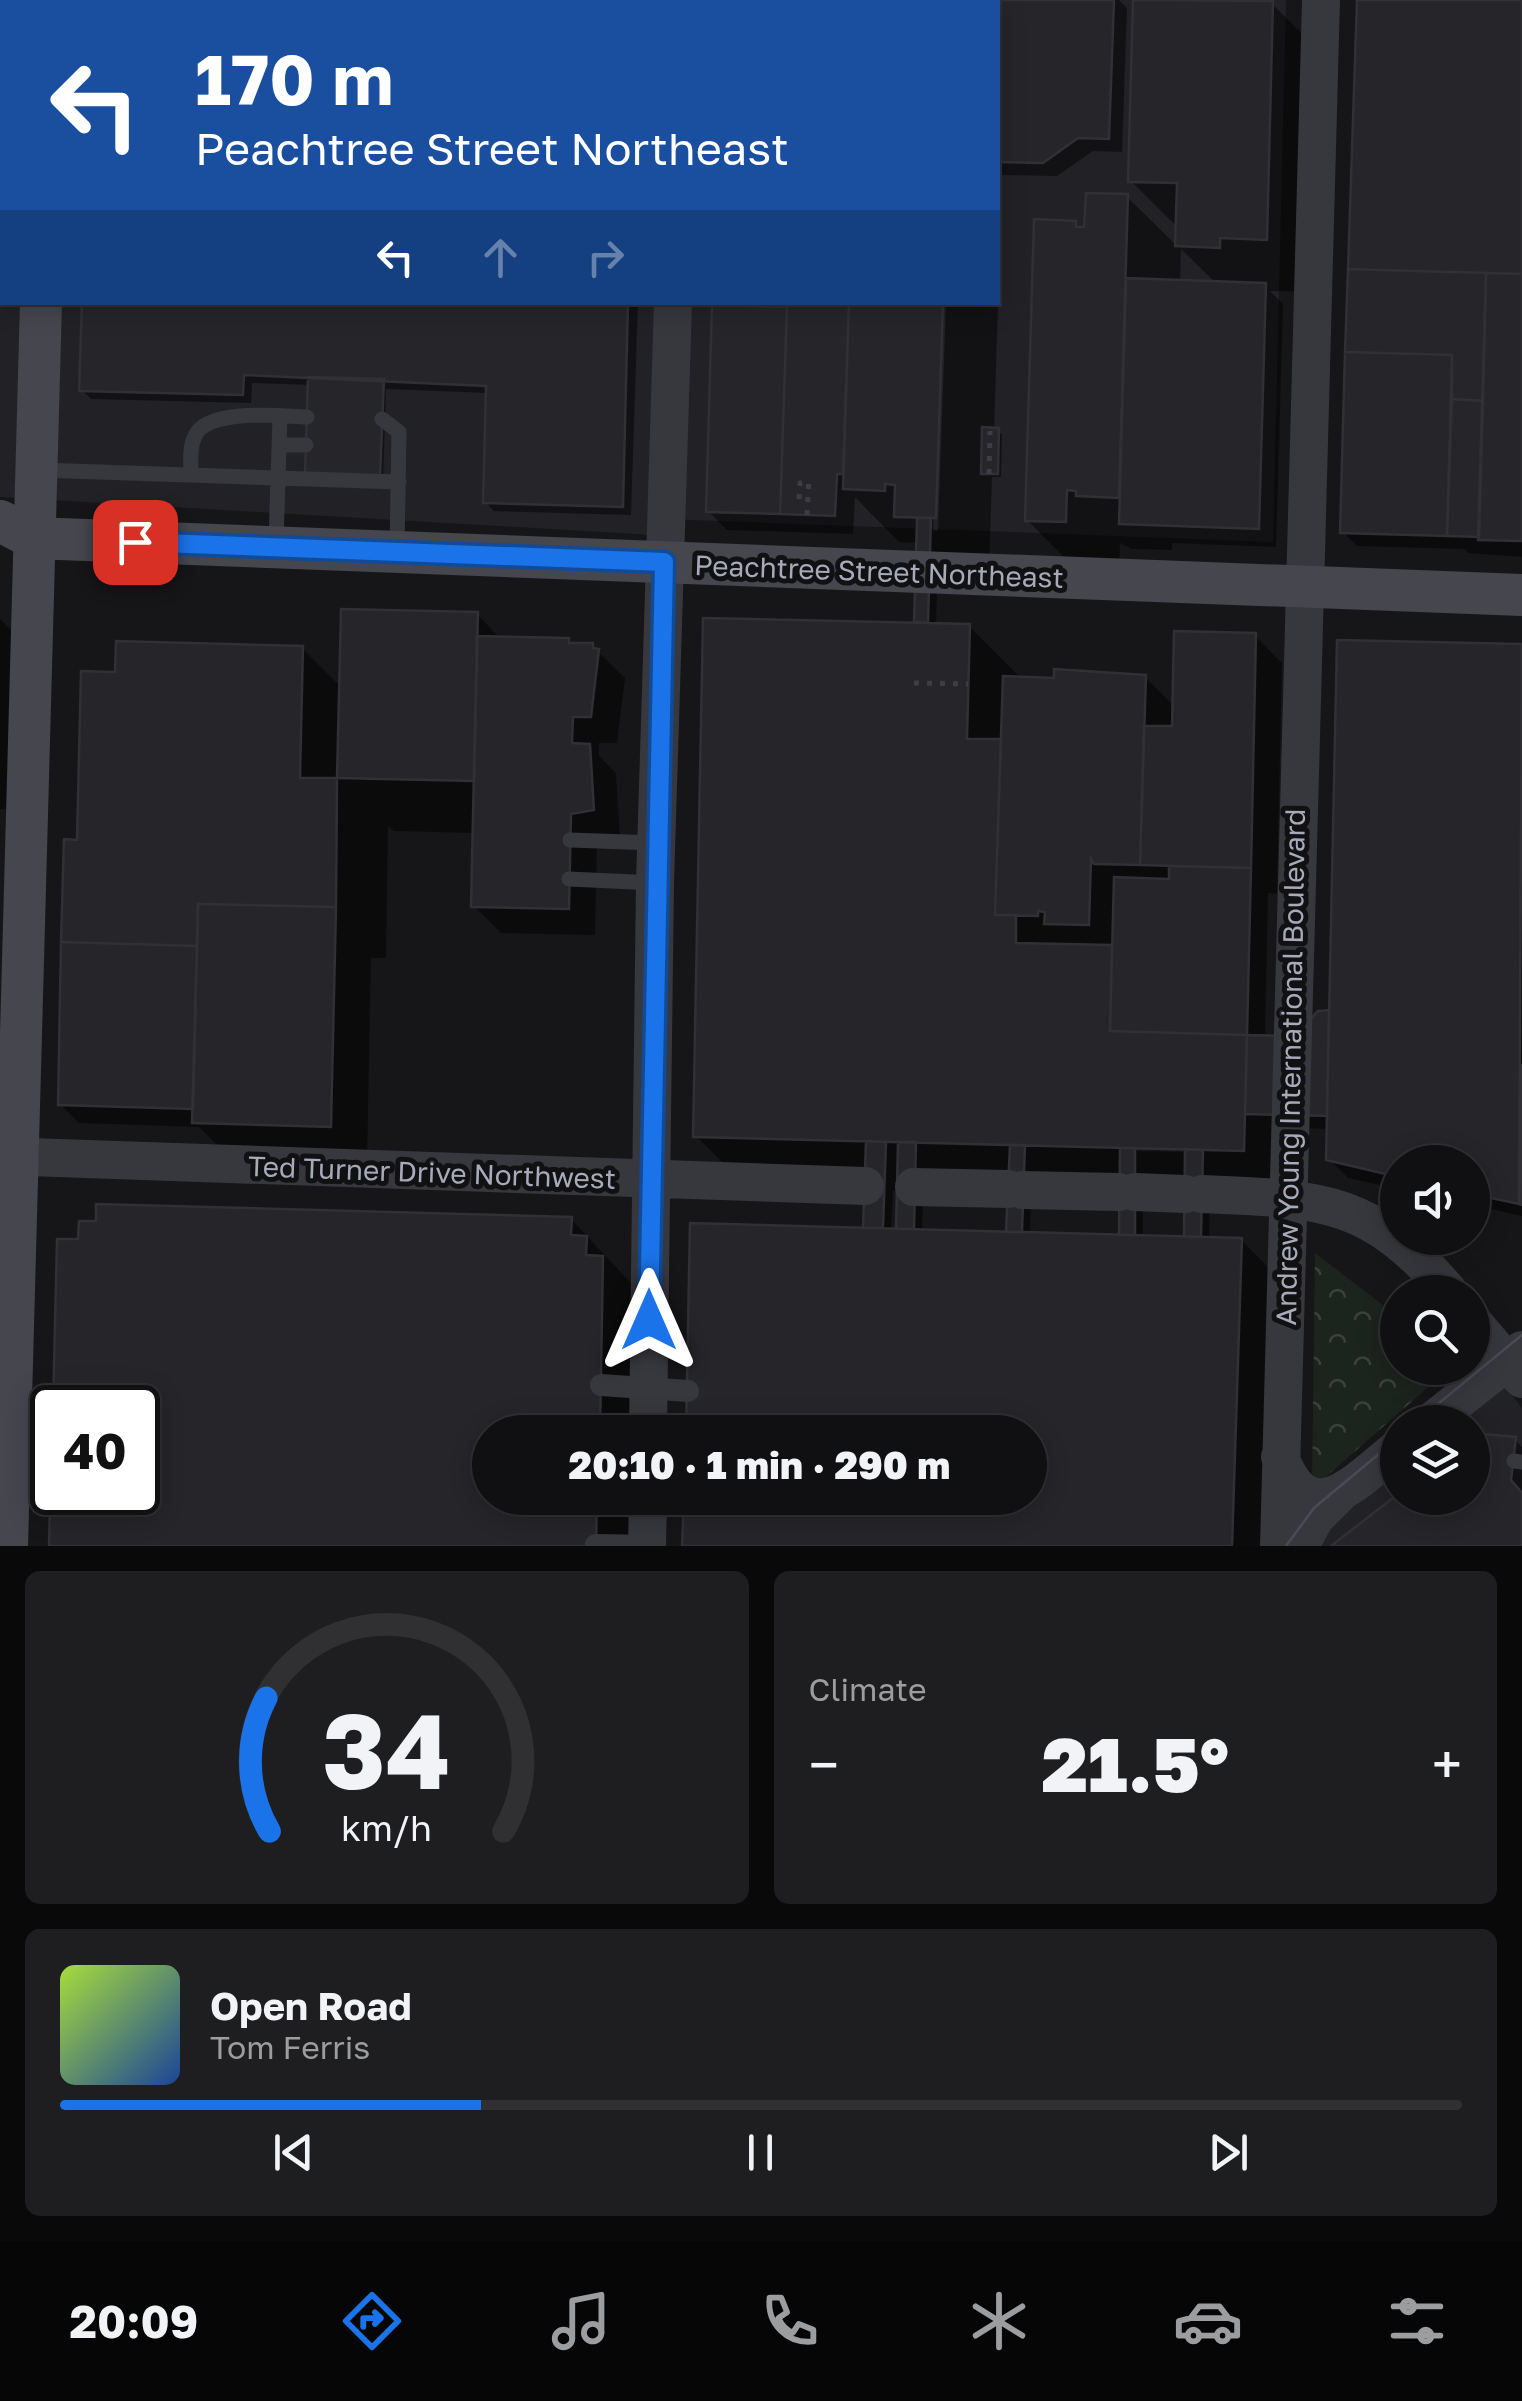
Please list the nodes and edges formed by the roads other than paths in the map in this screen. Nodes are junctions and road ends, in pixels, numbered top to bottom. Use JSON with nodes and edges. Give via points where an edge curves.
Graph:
{"nodes":[{"id":1,"x":1321,"y":0,"type":"edge"},
{"id":2,"x":41,"y":305,"type":"edge"},
{"id":3,"x":673,"y":305,"type":"edge"},
{"id":4,"x":280,"y":416,"type":"junction"},
{"id":5,"x":307,"y":417,"type":"dead end"},
{"id":6,"x":382,"y":419,"type":"dead end"},
{"id":7,"x":279,"y":444,"type":"junction"},
{"id":8,"x":306,"y":446,"type":"dead end"},
{"id":9,"x":382,"y":448,"type":"dead end"},
{"id":10,"x":400,"y":448,"type":"junction"},
{"id":11,"x":36,"y":470,"type":"junction"},
{"id":12,"x":191,"y":475,"type":"junction"},
{"id":13,"x":278,"y":478,"type":"junction"},
{"id":14,"x":399,"y":482,"type":"junction"},
{"id":15,"x":17,"y":530,"type":"edge"},
{"id":16,"x":276,"y":547,"type":"junction"},
{"id":17,"x":396,"y":552,"type":"junction"},
{"id":18,"x":664,"y":562,"type":"junction"},
{"id":19,"x":1302,"y":587,"type":"junction"},
{"id":20,"x":1522,"y":595,"type":"edge"},
{"id":21,"x":570,"y":840,"type":"dead end"},
{"id":22,"x":656,"y":844,"type":"junction"},
{"id":23,"x":569,"y":879,"type":"dead end"},
{"id":24,"x":655,"y":882,"type":"junction"},
{"id":25,"x":8,"y":1156,"type":"edge"},
{"id":26,"x":650,"y":1181,"type":"junction"},
{"id":27,"x":1286,"y":1198,"type":"junction"},
{"id":28,"x":1434,"y":1275,"type":"edge"},
{"id":29,"x":6,"y":1304,"type":"edge"},
{"id":30,"x":1490,"y":1337,"type":"edge"},
{"id":31,"x":1517,"y":1363,"type":"edge"},
{"id":32,"x":601,"y":1385,"type":"dead end"},
{"id":33,"x":688,"y":1391,"type":"dead end"},
{"id":34,"x":1455,"y":1405,"type":"edge"},
{"id":35,"x":648,"y":1415,"type":"edge"},
{"id":36,"x":1280,"y":1457,"type":"junction"},
{"id":37,"x":1380,"y":1462,"type":"edge"},
{"id":38,"x":1338,"y":1495,"type":"junction"},
{"id":39,"x":648,"y":1515,"type":"edge"},
{"id":40,"x":5,"y":1523,"type":"edge"},
{"id":41,"x":596,"y":1545,"type":"edge"},
{"id":42,"x":647,"y":1546,"type":"edge"},
{"id":43,"x":655,"y":1546,"type":"edge"},
{"id":44,"x":1278,"y":1546,"type":"edge"},
{"id":45,"x":1300,"y":1546,"type":"edge"}],
"edges":[{"from":1,"to":19,"type":"street","name":"Andrew Young International Boulevard"},
{"from":2,"to":11,"type":"main road"},
{"from":3,"to":18,"type":"street"},
{"from":4,"to":5,"type":"lane"},
{"from":4,"to":7,"type":"lane"},
{"from":4,"to":12,"type":"lane","via":[[204,424],[195,434]]},
{"from":6,"to":10,"type":"lane","via":[[398,432]]},
{"from":7,"to":8,"type":"lane"},
{"from":7,"to":13,"type":"lane"},
{"from":9,"to":10,"type":"lane"},
{"from":10,"to":14,"type":"lane"},
{"from":11,"to":12,"type":"lane"},
{"from":11,"to":15,"type":"main road"},
{"from":12,"to":13,"type":"lane"},
{"from":13,"to":14,"type":"lane"},
{"from":13,"to":16,"type":"lane"},
{"from":14,"to":17,"type":"lane"},
{"from":15,"to":16,"type":"main road","name":"Peachtree Street Northeast"},
{"from":15,"to":25,"type":"main road"},
{"from":16,"to":17,"type":"main road","name":"Peachtree Street Northeast"},
{"from":17,"to":18,"type":"main road","name":"Peachtree Street Northeast"},
{"from":18,"to":19,"type":"main road","name":"Peachtree Street Northeast"},
{"from":18,"to":22,"type":"street"},
{"from":19,"to":20,"type":"main road","name":"Peachtree Street Northeast"},
{"from":19,"to":27,"type":"street","name":"Andrew Young International Boulevard"},
{"from":21,"to":22,"type":"lane"},
{"from":22,"to":24,"type":"street"},
{"from":23,"to":24,"type":"lane"},
{"from":24,"to":26,"type":"street"},
{"from":25,"to":26,"type":"street","name":"Ted Turner Drive Northwest"},
{"from":25,"to":29,"type":"main road"},
{"from":26,"to":27,"type":"street","name":"Ted Turner Drive Northwest"},
{"from":26,"to":35,"type":"street"},
{"from":27,"to":28,"type":"street","name":"Ted Turner Drive Northwest","via":[[1374,1221]]},
{"from":27,"to":36,"type":"street","name":"Andrew Young International Boulevard"},
{"from":29,"to":40,"type":"main road"},
{"from":30,"to":31,"type":"street"},
{"from":31,"to":34,"type":"street"},
{"from":32,"to":33,"type":"street","bridge":true},
{"from":36,"to":38,"type":"street","via":[[1306,1496]]},
{"from":36,"to":44,"type":"street","name":"Andrew Young International Boulevard"},
{"from":37,"to":38,"type":"street"},
{"from":38,"to":45,"type":"street"},
{"from":39,"to":42,"type":"street"},
{"from":41,"to":43,"type":"street","bridge":true}]}
